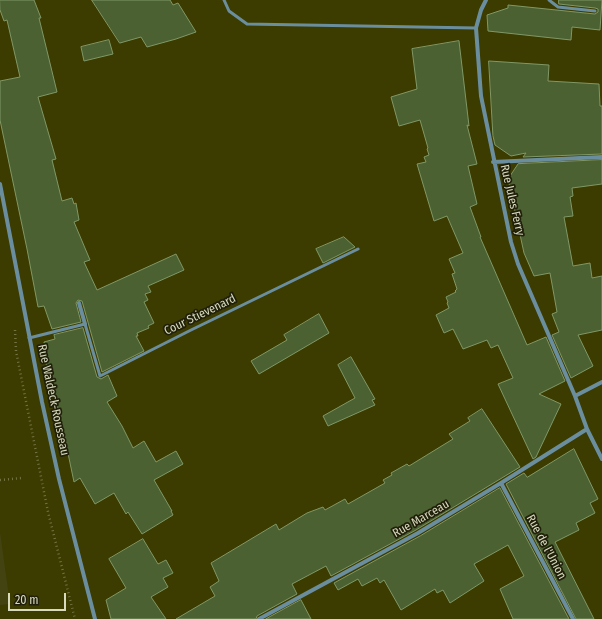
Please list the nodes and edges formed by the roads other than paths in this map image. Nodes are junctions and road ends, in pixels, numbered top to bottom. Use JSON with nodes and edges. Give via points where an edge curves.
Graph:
{"nodes":[{"id":1,"x":224,"y":0,"type":"edge"},
{"id":2,"x":486,"y":0,"type":"edge"},
{"id":3,"x":550,"y":0,"type":"edge"},
{"id":4,"x":595,"y":11,"type":"dead end"},
{"id":5,"x":476,"y":28,"type":"junction"},
{"id":6,"x":602,"y":157,"type":"edge"},
{"id":7,"x":493,"y":162,"type":"junction"},
{"id":8,"x":0,"y":184,"type":"edge"},
{"id":9,"x":358,"y":249,"type":"dead end"},
{"id":10,"x":79,"y":303,"type":"dead end"},
{"id":11,"x":85,"y":324,"type":"junction"},
{"id":12,"x":29,"y":338,"type":"junction"},
{"id":13,"x":602,"y":382,"type":"edge"},
{"id":14,"x":576,"y":396,"type":"junction"},
{"id":15,"x":587,"y":429,"type":"junction"},
{"id":16,"x":602,"y":459,"type":"edge"},
{"id":17,"x":502,"y":483,"type":"junction"},
{"id":18,"x":95,"y":619,"type":"edge"},
{"id":19,"x":259,"y":619,"type":"edge"},
{"id":20,"x":573,"y":619,"type":"edge"}],
"edges":[{"from":1,"to":5,"type":"lane","via":[[228,11],[248,24]]},
{"from":2,"to":5,"type":"street","name":"Rue Jules Ferry"},
{"from":3,"to":4,"type":"lane","via":[[558,7]]},
{"from":5,"to":7,"type":"street","name":"Rue Jules Ferry","via":[[481,96]]},
{"from":6,"to":7,"type":"street"},
{"from":7,"to":14,"type":"street","name":"Rue Jules Ferry","via":[[518,264]]},
{"from":8,"to":12,"type":"street","name":"Rue Waldeck-Rousseau"},
{"from":9,"to":11,"type":"lane","name":"Cour Stievenard","via":[[100,376]]},
{"from":10,"to":11,"type":"street","name":"Cour Stievenard"},
{"from":11,"to":12,"type":"lane"},
{"from":12,"to":18,"type":"street","name":"Rue Waldeck-Rousseau","via":[[59,479]]},
{"from":13,"to":14,"type":"street"},
{"from":14,"to":15,"type":"street","name":"Rue Jules Ferry"},
{"from":15,"to":16,"type":"street","name":"Rue Jules Ferry"},
{"from":15,"to":17,"type":"street","name":"Rue Marceau"},
{"from":17,"to":19,"type":"street","name":"Rue Marceau","via":[[418,533]]},
{"from":17,"to":20,"type":"street","name":"Rue de l'Union"}]}
